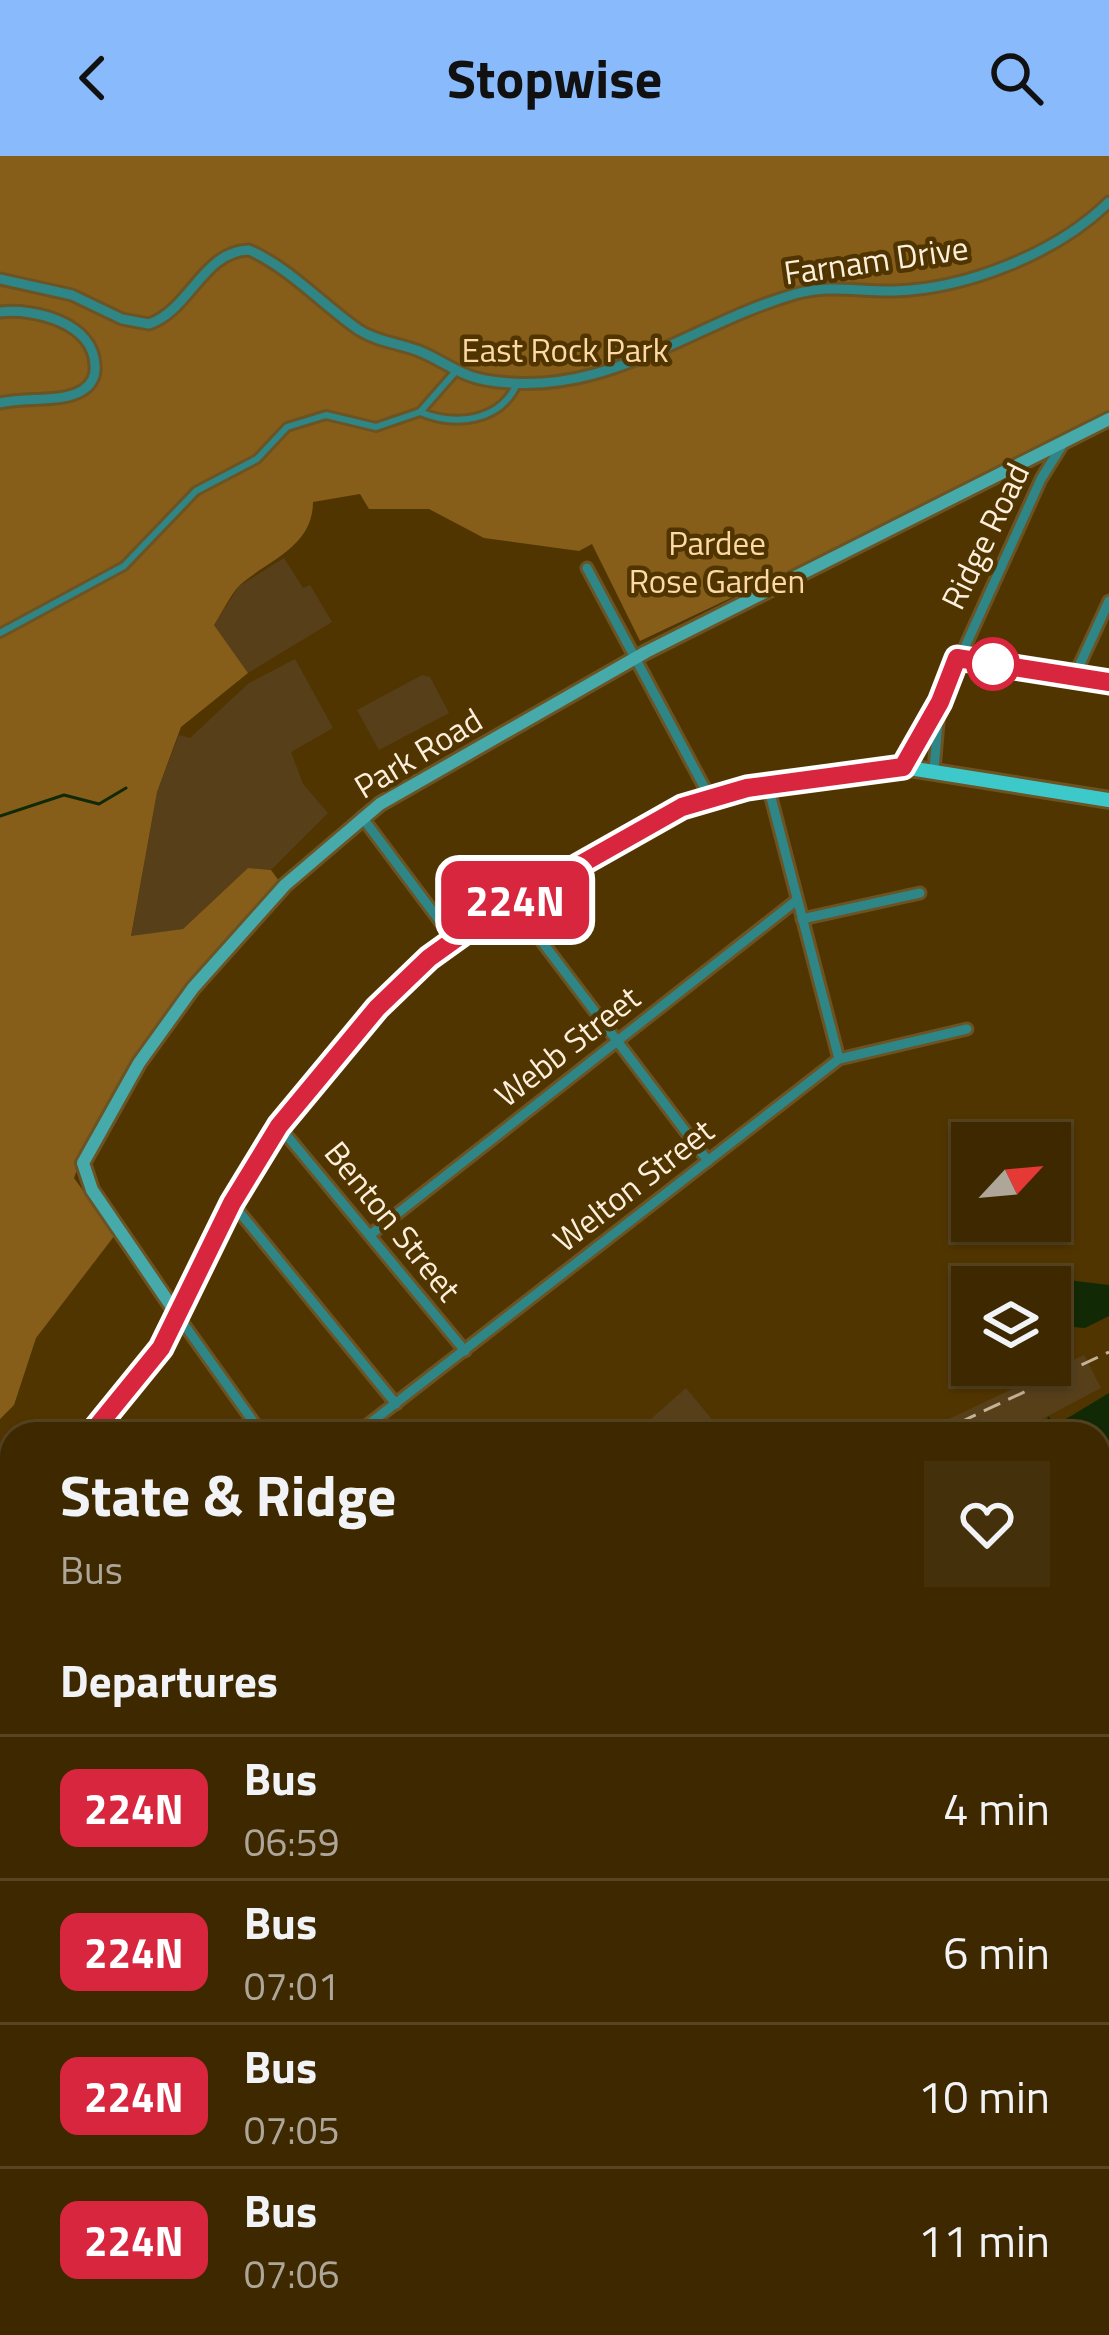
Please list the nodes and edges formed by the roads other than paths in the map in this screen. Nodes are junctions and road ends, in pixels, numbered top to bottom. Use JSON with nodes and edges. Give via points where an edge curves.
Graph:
{"nodes":[{"id":1,"x":1109,"y":202,"type":"edge"},
{"id":2,"x":0,"y":279,"type":"edge"},
{"id":3,"x":0,"y":312,"type":"edge"},
{"id":4,"x":456,"y":371,"type":"junction"},
{"id":5,"x":517,"y":384,"type":"junction"},
{"id":6,"x":0,"y":403,"type":"edge"},
{"id":7,"x":420,"y":412,"type":"junction"},
{"id":8,"x":1109,"y":419,"type":"edge"},
{"id":9,"x":1061,"y":447,"type":"junction"},
{"id":10,"x":587,"y":568,"type":"dead end"},
{"id":11,"x":1109,"y":601,"type":"edge"},
{"id":12,"x":0,"y":633,"type":"edge"},
{"id":13,"x":634,"y":658,"type":"junction"},
{"id":14,"x":957,"y":658,"type":"junction"},
{"id":15,"x":1074,"y":677,"type":"junction"},
{"id":16,"x":1109,"y":682,"type":"edge"},
{"id":17,"x":940,"y":702,"type":"junction"},
{"id":18,"x":903,"y":767,"type":"junction"},
{"id":19,"x":934,"y":770,"type":"junction"},
{"id":20,"x":768,"y":786,"type":"junction"},
{"id":21,"x":709,"y":796,"type":"junction"},
{"id":22,"x":1109,"y":800,"type":"edge"},
{"id":23,"x":362,"y":818,"type":"junction"},
{"id":24,"x":920,"y":893,"type":"dead end"},
{"id":25,"x":797,"y":900,"type":"junction"},
{"id":26,"x":512,"y":902,"type":"junction"},
{"id":27,"x":802,"y":919,"type":"junction"},
{"id":28,"x":454,"y":940,"type":"junction"},
{"id":29,"x":968,"y":1029,"type":"dead end"},
{"id":30,"x":618,"y":1041,"type":"junction"},
{"id":31,"x":839,"y":1059,"type":"junction"},
{"id":32,"x":279,"y":1126,"type":"junction"},
{"id":33,"x":709,"y":1161,"type":"junction"},
{"id":34,"x":232,"y":1203,"type":"junction"},
{"id":35,"x":370,"y":1235,"type":"junction"},
{"id":36,"x":178,"y":1316,"type":"junction"},
{"id":37,"x":465,"y":1351,"type":"junction"},
{"id":38,"x":396,"y":1404,"type":"junction"},
{"id":39,"x":102,"y":1422,"type":"edge"},
{"id":40,"x":253,"y":1422,"type":"edge"},
{"id":41,"x":372,"y":1422,"type":"edge"}],
"edges":[{"from":1,"to":5,"type":"street","name":"Farnam Drive","via":[[1054,241],[972,277],[901,290],[801,292],[615,372]]},
{"from":2,"to":4,"type":"street","name":"Farnam Drive","via":[[148,324],[178,307],[220,259],[249,250],[361,331]]},
{"from":3,"to":6,"type":"street","via":[[27,311],[69,326],[95,366],[76,393]]},
{"from":4,"to":5,"type":"street","name":"Farnam Drive"},
{"from":4,"to":7,"type":"street"},
{"from":5,"to":7,"type":"street","via":[[497,407],[466,420]]},
{"from":7,"to":12,"type":"street","via":[[369,428],[326,415],[282,430],[257,459],[196,491],[124,566]]},
{"from":8,"to":9,"type":"main road","name":"Ridge Road"},
{"from":9,"to":13,"type":"main road","name":"Park Road"},
{"from":9,"to":14,"type":"street","name":"Ridge Road"},
{"from":10,"to":13,"type":"street"},
{"from":11,"to":15,"type":"street"},
{"from":13,"to":21,"type":"street"},
{"from":13,"to":23,"type":"main road","name":"Park Road"},
{"from":14,"to":15,"type":"street"},
{"from":14,"to":17,"type":"street","name":"Ridge Road"},
{"from":15,"to":16,"type":"street"},
{"from":17,"to":18,"type":"street","name":"Ridge Road"},
{"from":17,"to":19,"type":"street","name":"Ridge Road"},
{"from":18,"to":19,"type":"main road"},
{"from":18,"to":20,"type":"main road"},
{"from":19,"to":22,"type":"main road"},
{"from":20,"to":21,"type":"main road"},
{"from":20,"to":25,"type":"street"},
{"from":21,"to":26,"type":"main road"},
{"from":23,"to":28,"type":"street"},
{"from":23,"to":36,"type":"main road","name":"Park Road","via":[[277,892],[193,988],[82,1163]]},
{"from":24,"to":27,"type":"street"},
{"from":25,"to":27,"type":"street"},
{"from":25,"to":30,"type":"street","name":"Webb Street"},
{"from":26,"to":28,"type":"main road"},
{"from":26,"to":30,"type":"street"},
{"from":27,"to":31,"type":"street"},
{"from":28,"to":32,"type":"main road","via":[[377,1008]]},
{"from":29,"to":31,"type":"street","name":"Welton Street"},
{"from":30,"to":33,"type":"street"},
{"from":30,"to":35,"type":"street","name":"Webb Street"},
{"from":31,"to":33,"type":"street","name":"Welton Street"},
{"from":32,"to":34,"type":"main road"},
{"from":32,"to":35,"type":"street","name":"Benton Street"},
{"from":33,"to":37,"type":"street","name":"Welton Street"},
{"from":34,"to":36,"type":"main road"},
{"from":34,"to":38,"type":"street"},
{"from":35,"to":37,"type":"street","name":"Benton Street"},
{"from":36,"to":39,"type":"main road"},
{"from":36,"to":40,"type":"street"},
{"from":37,"to":38,"type":"street","name":"Welton Street"},
{"from":38,"to":41,"type":"street","name":"Welton Street"}]}
